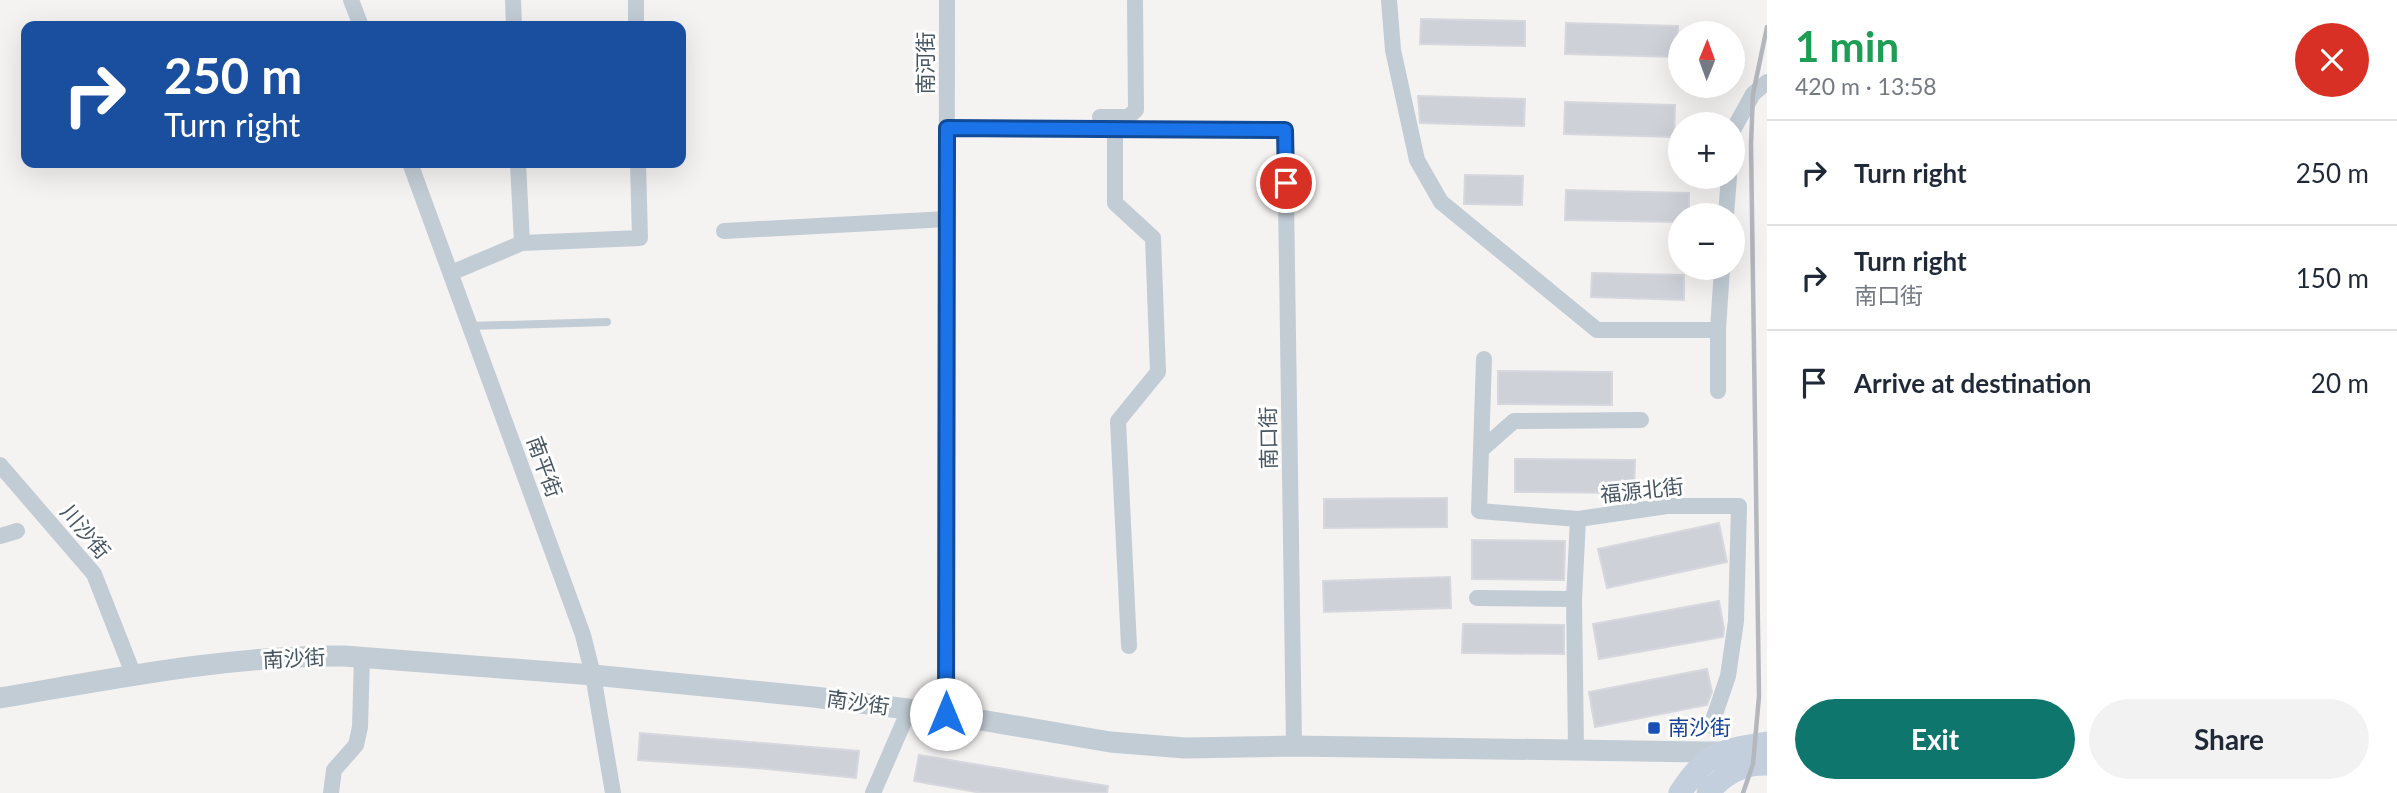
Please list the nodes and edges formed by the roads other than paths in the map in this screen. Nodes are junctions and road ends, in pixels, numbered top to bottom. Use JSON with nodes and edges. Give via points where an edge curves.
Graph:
{"nodes":[{"id":1,"x":351,"y":0,"type":"edge"},
{"id":2,"x":513,"y":0,"type":"edge"},
{"id":3,"x":635,"y":0,"type":"edge"},
{"id":4,"x":947,"y":0,"type":"edge"},
{"id":5,"x":1135,"y":0,"type":"edge"},
{"id":6,"x":1389,"y":0,"type":"edge"},
{"id":7,"x":358,"y":21,"type":"edge"},
{"id":8,"x":514,"y":21,"type":"edge"},
{"id":9,"x":636,"y":21,"type":"edge"},
{"id":10,"x":1767,"y":82,"type":"edge"},
{"id":11,"x":1743,"y":112,"type":"edge"},
{"id":12,"x":947,"y":128,"type":"junction"},
{"id":13,"x":1034,"y":128,"type":"junction"},
{"id":14,"x":1115,"y":128,"type":"junction"},
{"id":15,"x":412,"y":168,"type":"edge"},
{"id":16,"x":518,"y":168,"type":"edge"},
{"id":17,"x":638,"y":168,"type":"edge"},
{"id":18,"x":947,"y":219,"type":"junction"},
{"id":19,"x":724,"y":230,"type":"dead end"},
{"id":20,"x":522,"y":243,"type":"junction"},
{"id":21,"x":451,"y":273,"type":"junction"},
{"id":22,"x":1722,"y":280,"type":"edge"},
{"id":23,"x":607,"y":322,"type":"dead end"},
{"id":24,"x":470,"y":326,"type":"junction"},
{"id":25,"x":1718,"y":330,"type":"junction"},
{"id":26,"x":1484,"y":359,"type":"dead end"},
{"id":27,"x":1718,"y":391,"type":"dead end"},
{"id":28,"x":1641,"y":420,"type":"dead end"},
{"id":29,"x":1481,"y":450,"type":"junction"},
{"id":30,"x":0,"y":465,"type":"edge"},
{"id":31,"x":1578,"y":519,"type":"junction"},
{"id":32,"x":17,"y":531,"type":"dead end"},
{"id":33,"x":0,"y":536,"type":"edge"},
{"id":34,"x":1477,"y":598,"type":"dead end"},
{"id":35,"x":1574,"y":599,"type":"junction"},
{"id":36,"x":1129,"y":646,"type":"dead end"},
{"id":37,"x":362,"y":657,"type":"junction"},
{"id":38,"x":593,"y":675,"type":"junction"},
{"id":39,"x":134,"y":676,"type":"junction"},
{"id":40,"x":0,"y":698,"type":"edge"},
{"id":41,"x":909,"y":710,"type":"junction"},
{"id":42,"x":946,"y":714,"type":"junction"},
{"id":43,"x":1711,"y":726,"type":"dead end"},
{"id":44,"x":1767,"y":743,"type":"edge"},
{"id":45,"x":1294,"y":746,"type":"junction"},
{"id":46,"x":1576,"y":750,"type":"junction"},
{"id":47,"x":1718,"y":752,"type":"junction"},
{"id":48,"x":1760,"y":764,"type":"edge"},
{"id":49,"x":329,"y":793,"type":"edge"},
{"id":50,"x":612,"y":793,"type":"edge"},
{"id":51,"x":873,"y":793,"type":"edge"},
{"id":52,"x":1680,"y":793,"type":"edge"},
{"id":53,"x":1708,"y":793,"type":"edge"}],
"edges":[{"from":1,"to":7,"type":"street"},
{"from":2,"to":8,"type":"street"},
{"from":3,"to":9,"type":"street"},
{"from":4,"to":12,"type":"street","name":"南河街"},
{"from":5,"to":13,"type":"street","via":[[1136,110],[1128,117],[1049,117]]},
{"from":6,"to":25,"type":"street","via":[[1393,50],[1417,160],[1441,202],[1597,330]]},
{"from":10,"to":11,"type":"street"},
{"from":12,"to":13,"type":"street"},
{"from":12,"to":18,"type":"street","name":"南河街"},
{"from":13,"to":14,"type":"street"},
{"from":14,"to":36,"type":"street","via":[[1115,203],[1153,238],[1158,372],[1118,421]]},
{"from":14,"to":45,"type":"street","name":"南口街","via":[[1285,130]]},
{"from":15,"to":21,"type":"street","name":"南平街"},
{"from":16,"to":20,"type":"street"},
{"from":17,"to":20,"type":"street","via":[[640,238]]},
{"from":18,"to":19,"type":"street"},
{"from":18,"to":42,"type":"street","name":"南河街"},
{"from":20,"to":21,"type":"street"},
{"from":21,"to":24,"type":"street","name":"南平街"},
{"from":22,"to":25,"type":"street"},
{"from":23,"to":24,"type":"lane"},
{"from":24,"to":38,"type":"street","name":"南平街","via":[[583,635]]},
{"from":25,"to":27,"type":"street"},
{"from":26,"to":29,"type":"street","name":"福源北街"},
{"from":28,"to":29,"type":"street","via":[[1514,421]]},
{"from":29,"to":31,"type":"street","name":"福源北街","via":[[1479,511]]},
{"from":30,"to":39,"type":"street","name":"川沙街","via":[[94,574]]},
{"from":31,"to":35,"type":"street"},
{"from":31,"to":43,"type":"street","name":"福源北街","via":[[1667,506],[1739,506],[1736,621],[1728,676]]},
{"from":32,"to":33,"type":"street"},
{"from":34,"to":35,"type":"street"},
{"from":35,"to":46,"type":"street"},
{"from":37,"to":38,"type":"street","name":"南沙街"},
{"from":37,"to":39,"type":"street","name":"南沙街","via":[[305,656]]},
{"from":37,"to":49,"type":"street","via":[[356,745],[334,770]]},
{"from":38,"to":41,"type":"street","name":"南沙街"},
{"from":38,"to":50,"type":"street","name":"南平街"},
{"from":39,"to":40,"type":"street","name":"南沙街"},
{"from":41,"to":42,"type":"street","name":"南沙街"},
{"from":41,"to":51,"type":"street"},
{"from":42,"to":45,"type":"street","name":"南沙街","via":[[1110,742],[1185,748]]},
{"from":44,"to":47,"type":"main road"},
{"from":45,"to":46,"type":"street","name":"南沙街"},
{"from":46,"to":47,"type":"street","name":"南沙街"},
{"from":47,"to":48,"type":"street","name":"南沙街"},
{"from":47,"to":52,"type":"main road","via":[[1698,768]]},
{"from":48,"to":53,"type":"main road","via":[[1733,771]]}]}
